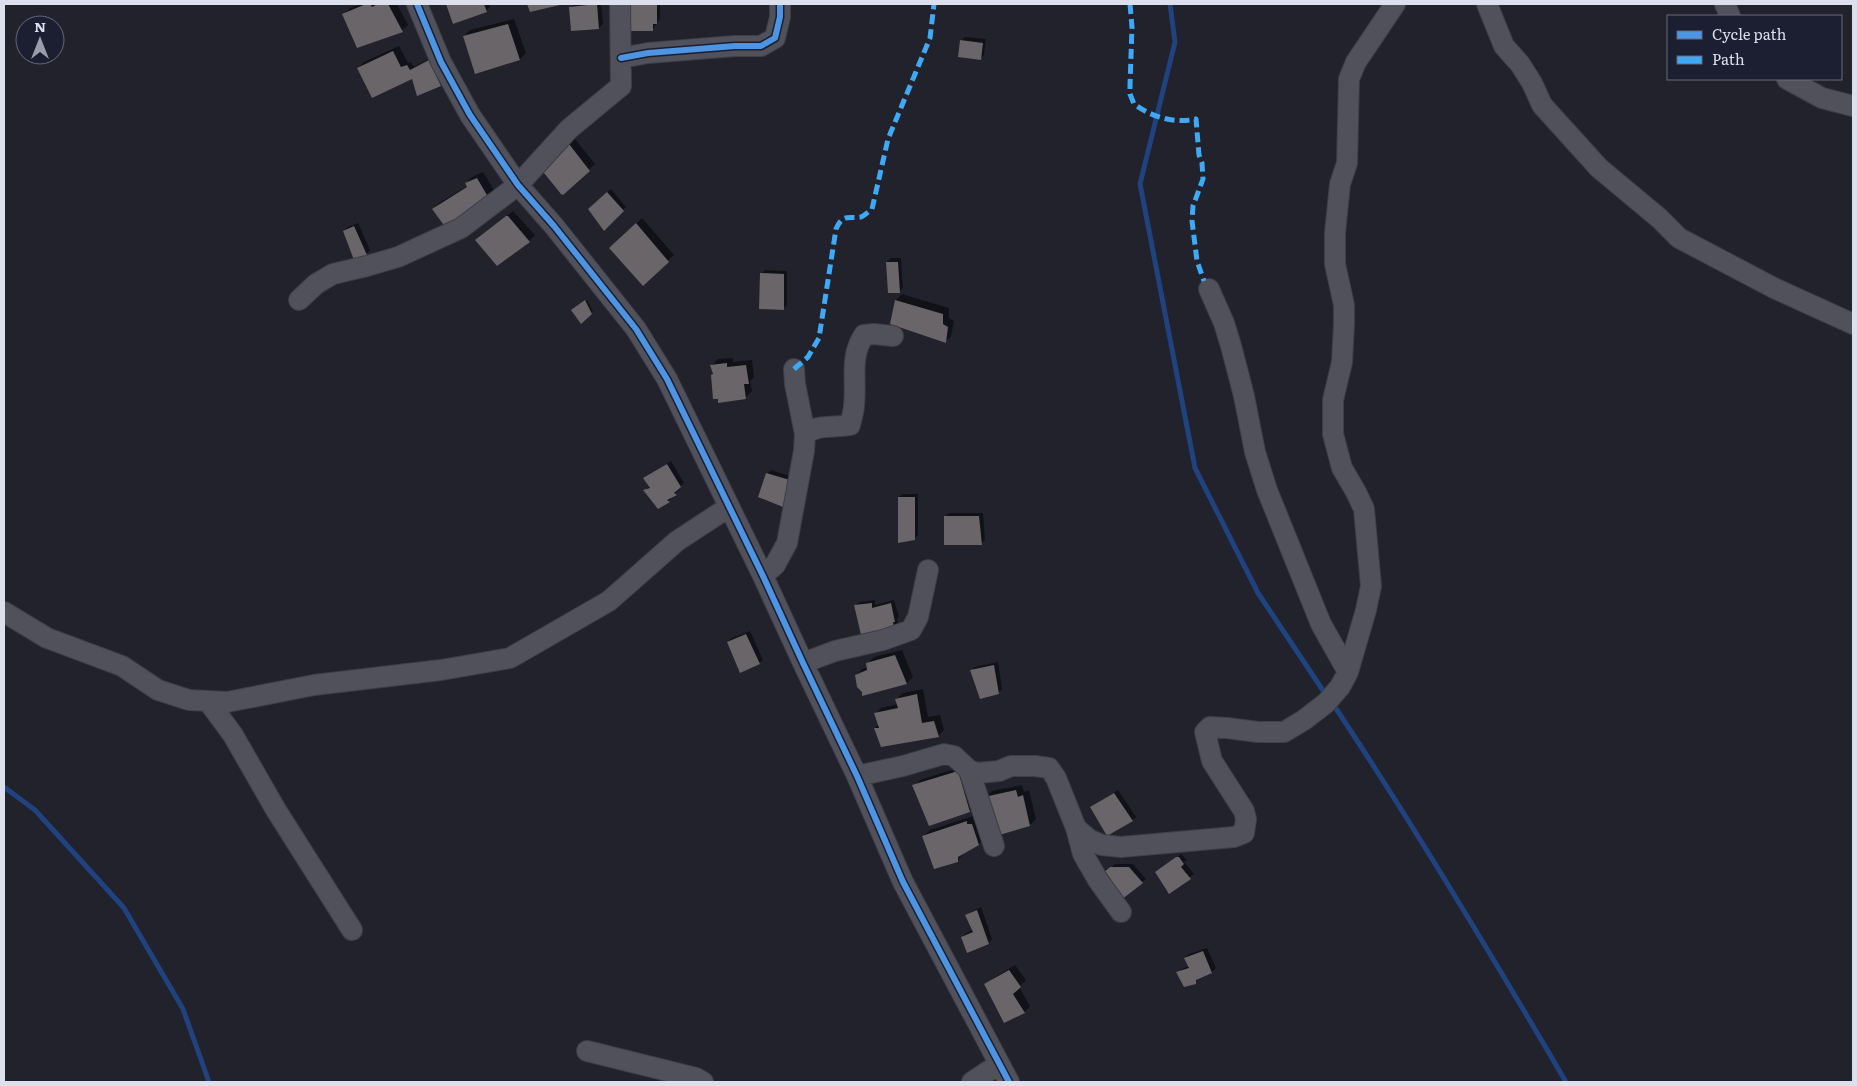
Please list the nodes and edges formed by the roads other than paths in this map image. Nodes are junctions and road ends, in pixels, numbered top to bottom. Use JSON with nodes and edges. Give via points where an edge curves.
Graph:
{"nodes":[{"id":1,"x":417,"y":4,"type":"edge"},
{"id":2,"x":620,"y":4,"type":"edge"},
{"id":3,"x":780,"y":4,"type":"edge"},
{"id":4,"x":1395,"y":4,"type":"edge"},
{"id":5,"x":1487,"y":4,"type":"edge"},
{"id":6,"x":621,"y":58,"type":"junction"},
{"id":7,"x":1789,"y":80,"type":"edge"},
{"id":8,"x":1853,"y":106,"type":"edge"},
{"id":9,"x":518,"y":185,"type":"junction"},
{"id":10,"x":1209,"y":289,"type":"dead end"},
{"id":11,"x":299,"y":300,"type":"dead end"},
{"id":12,"x":1853,"y":324,"type":"edge"},
{"id":13,"x":893,"y":336,"type":"dead end"},
{"id":14,"x":794,"y":369,"type":"dead end"},
{"id":15,"x":805,"y":434,"type":"junction"},
{"id":16,"x":730,"y":507,"type":"junction"},
{"id":17,"x":928,"y":570,"type":"dead end"},
{"id":18,"x":763,"y":576,"type":"junction"},
{"id":19,"x":4,"y":612,"type":"edge"},
{"id":20,"x":803,"y":663,"type":"junction"},
{"id":21,"x":1348,"y":672,"type":"junction"},
{"id":22,"x":208,"y":701,"type":"junction"},
{"id":23,"x":969,"y":770,"type":"junction"},
{"id":24,"x":857,"y":776,"type":"junction"},
{"id":25,"x":1076,"y":828,"type":"junction"},
{"id":26,"x":994,"y":846,"type":"dead end"},
{"id":27,"x":1121,"y":912,"type":"dead end"},
{"id":28,"x":352,"y":930,"type":"dead end"},
{"id":29,"x":587,"y":1051,"type":"dead end"},
{"id":30,"x":999,"y":1064,"type":"junction"},
{"id":31,"x":703,"y":1082,"type":"edge"},
{"id":32,"x":972,"y":1082,"type":"edge"},
{"id":33,"x":1009,"y":1082,"type":"edge"}],
"edges":[{"from":1,"to":9,"type":"street","via":[[441,62],[470,115]]},
{"from":2,"to":6,"type":"street"},
{"from":3,"to":6,"type":"street","via":[[775,38],[761,46],[658,52]]},
{"from":4,"to":21,"type":"street","via":[[1361,54],[1349,79],[1347,163],[1340,184],[1335,233],[1335,264],[1344,305],[1344,324],[1342,362],[1333,400],[1333,434],[1342,468],[1364,509],[1371,586]]},
{"from":5,"to":12,"type":"street","via":[[1504,46],[1520,64],[1542,105],[1599,168],[1679,238],[1774,288]]},
{"from":6,"to":9,"type":"street","via":[[621,86],[569,129]]},
{"from":7,"to":8,"type":"street","via":[[1822,98]]},
{"from":9,"to":11,"type":"street","via":[[461,228],[398,257],[333,274]]},
{"from":9,"to":16,"type":"street","via":[[636,329],[667,379]]},
{"from":10,"to":21,"type":"street","via":[[1231,346],[1267,490],[1321,624]]},
{"from":13,"to":15,"type":"street","via":[[864,335],[857,346],[850,425],[814,427]]},
{"from":14,"to":15,"type":"street"},
{"from":15,"to":18,"type":"street","via":[[787,543],[776,564]]},
{"from":16,"to":18,"type":"street"},
{"from":16,"to":22,"type":"street","via":[[677,541],[610,600],[510,658],[314,685],[227,702]]},
{"from":17,"to":20,"type":"street","via":[[918,617],[911,630]]},
{"from":18,"to":20,"type":"street"},
{"from":19,"to":22,"type":"street","via":[[47,638],[122,666],[158,690],[189,700]]},
{"from":20,"to":24,"type":"street"},
{"from":21,"to":25,"type":"street","via":[[1326,703],[1284,732],[1210,727],[1205,732],[1212,761],[1246,819],[1244,833],[1234,837],[1121,848],[1090,840]]},
{"from":22,"to":28,"type":"street","via":[[233,735]]},
{"from":23,"to":24,"type":"street","via":[[954,756],[944,754]]},
{"from":23,"to":25,"type":"street","via":[[987,773],[1011,766],[1049,768]]},
{"from":23,"to":26,"type":"street"},
{"from":24,"to":30,"type":"street","via":[[903,882]]},
{"from":25,"to":27,"type":"street","via":[[1083,854]]},
{"from":29,"to":31,"type":"street"},
{"from":30,"to":32,"type":"street"},
{"from":30,"to":33,"type":"street"}]}
